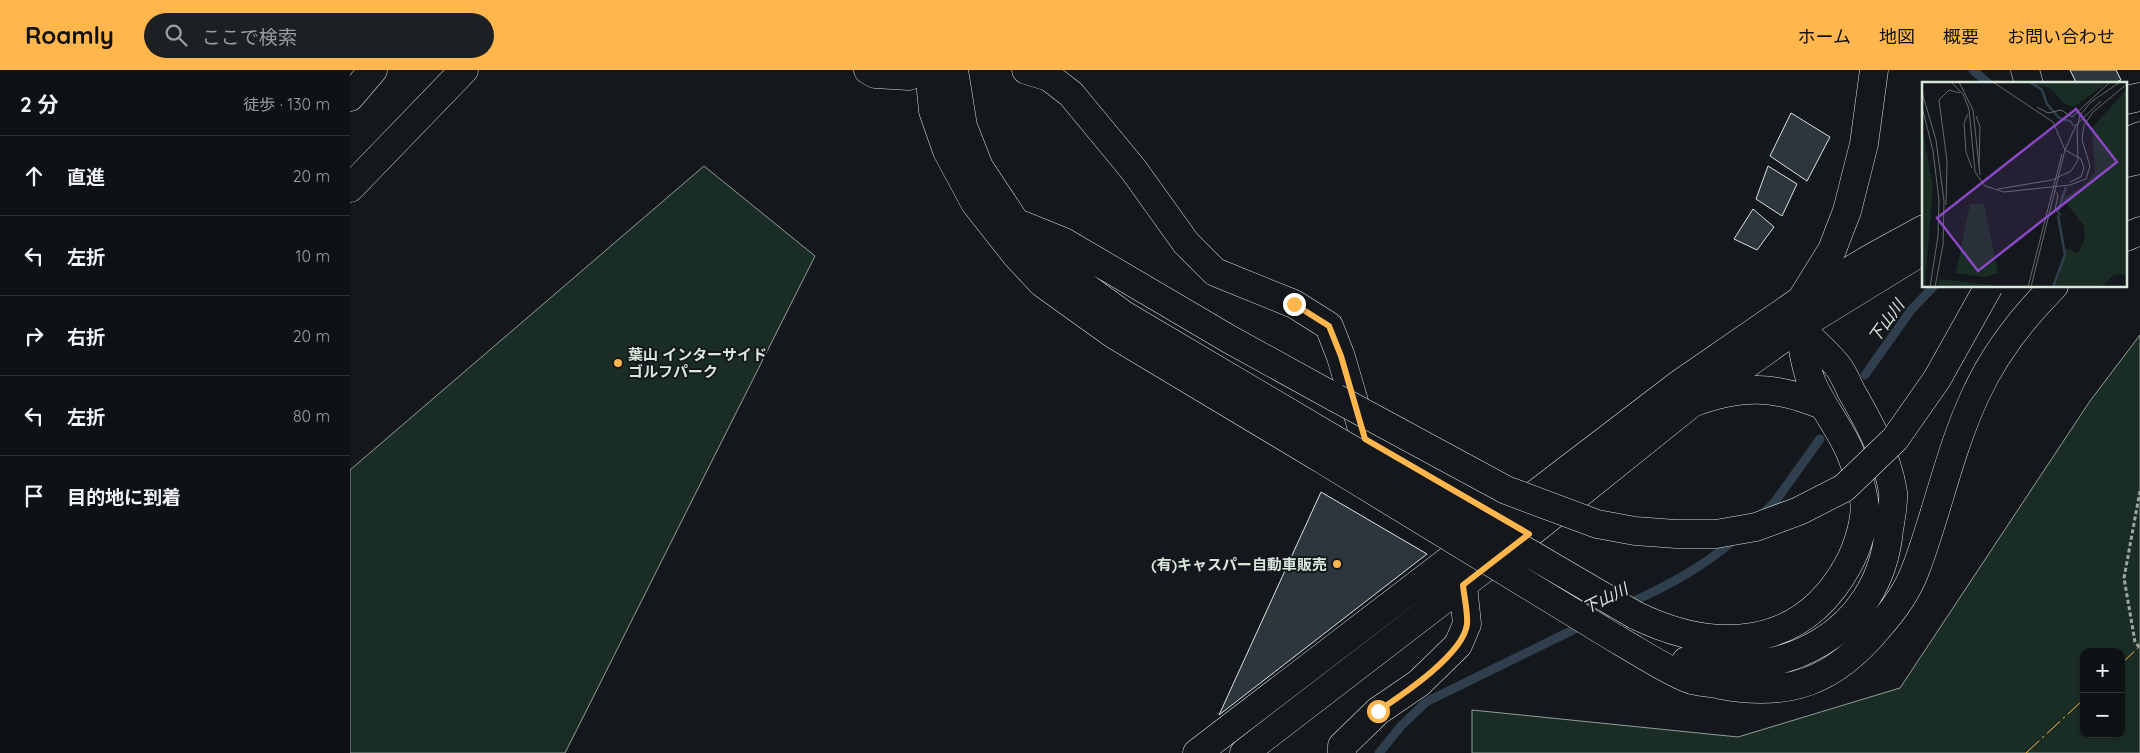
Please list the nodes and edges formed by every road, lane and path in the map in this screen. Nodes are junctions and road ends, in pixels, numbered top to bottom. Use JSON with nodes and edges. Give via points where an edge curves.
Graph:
{"nodes":[{"id":1,"x":373,"y":70,"type":"edge"},
{"id":2,"x":438,"y":70,"type":"edge"},
{"id":3,"x":464,"y":70,"type":"edge"},
{"id":4,"x":868,"y":70,"type":"edge"},
{"id":5,"x":954,"y":70,"type":"edge"},
{"id":6,"x":1026,"y":70,"type":"edge"},
{"id":7,"x":1874,"y":70,"type":"edge"},
{"id":8,"x":919,"y":73,"type":"edge"},
{"id":9,"x":350,"y":96,"type":"edge"},
{"id":10,"x":2140,"y":136,"type":"edge"},
{"id":11,"x":2128,"y":141,"type":"edge"},
{"id":12,"x":350,"y":184,"type":"edge"},
{"id":13,"x":350,"y":188,"type":"edge"},
{"id":14,"x":1016,"y":223,"type":"junction"},
{"id":15,"x":1922,"y":230,"type":"edge"},
{"id":16,"x":2140,"y":231,"type":"edge"},
{"id":17,"x":2128,"y":236,"type":"edge"},
{"id":18,"x":1922,"y":251,"type":"edge"},
{"id":19,"x":1988,"y":288,"type":"edge"},
{"id":20,"x":2052,"y":288,"type":"edge"},
{"id":21,"x":1801,"y":300,"type":"junction"},
{"id":22,"x":1798,"y":327,"type":"junction"},
{"id":23,"x":1692,"y":403,"type":"junction"},
{"id":24,"x":1824,"y":406,"type":"junction"},
{"id":25,"x":1326,"y":448,"type":"junction"},
{"id":26,"x":2140,"y":491,"type":"edge"},
{"id":27,"x":1502,"y":520,"type":"junction"},
{"id":28,"x":1529,"y":534,"type":"junction"},
{"id":29,"x":1463,"y":585,"type":"junction"},
{"id":30,"x":1618,"y":640,"type":"junction"},
{"id":31,"x":2140,"y":648,"type":"edge"},
{"id":32,"x":1197,"y":753,"type":"edge"},
{"id":33,"x":1244,"y":753,"type":"edge"},
{"id":34,"x":1342,"y":753,"type":"edge"}],
"edges":[{"from":1,"to":9,"type":"main road"},
{"from":2,"to":12,"type":"main road"},
{"from":3,"to":13,"type":"main road"},
{"from":4,"to":8,"type":"main road","via":[[875,74]]},
{"from":5,"to":14,"type":"main road","via":[[963,126],[980,167]]},
{"from":6,"to":27,"type":"main road","via":[[1049,76],[1071,94],[1133,169],[1186,243],[1215,272],[1294,304],[1329,326],[1365,439]]},
{"from":7,"to":21,"type":"main road","via":[[1864,144],[1847,210],[1832,250]]},
{"from":8,"to":25,"type":"main road","via":[[952,159],[975,203],[1042,283],[1113,334]]},
{"from":10,"to":11,"type":"main road"},
{"from":14,"to":19,"type":"main road","bridge":true,"via":[[1064,242],[1229,339],[1506,490],[1597,524],[1676,534],[1716,534],[1756,528],[1844,488],[1895,439],[1937,379]]},
{"from":14,"to":25,"type":"main road","via":[[1054,264],[1124,315]]},
{"from":15,"to":21,"type":"main road"},
{"from":16,"to":17,"type":"main road"},
{"from":18,"to":22,"type":"main road"},
{"from":20,"to":30,"type":"main road","via":[[2030,310],[1996,356],[1975,396],[1914,573],[1894,610],[1869,640],[1840,665],[1815,680],[1783,689],[1746,690],[1690,679]]},
{"from":21,"to":22,"type":"main road"},
{"from":21,"to":27,"type":"main road","via":[[1678,385]]},
{"from":22,"to":23,"type":"main road"},
{"from":22,"to":24,"type":"main road","via":[[1811,381]]},
{"from":22,"to":30,"type":"main road","via":[[1837,365],[1876,434],[1893,493],[1888,547],[1879,577],[1846,624],[1819,645],[1755,665],[1710,666]]},
{"from":23,"to":24,"type":"main road","via":[[1720,393],[1752,388],[1778,391]]},
{"from":23,"to":28,"type":"main road"},
{"from":24,"to":25,"type":"main road","bridge":true,"via":[[1851,453],[1864,502],[1858,547],[1836,586],[1800,620],[1755,638],[1712,640],[1664,630]]},
{"from":25,"to":30,"type":"main road","bridge":true},
{"from":26,"to":31,"type":"path","via":[[2124,578],[2135,642]]},
{"from":27,"to":28,"type":"main road"},
{"from":27,"to":32,"type":"main road"},
{"from":28,"to":29,"type":"main road"},
{"from":29,"to":33,"type":"main road"},
{"from":29,"to":34,"type":"main road","via":[[1467,624],[1458,645],[1419,683],[1378,711],[1342,746]]}]}
